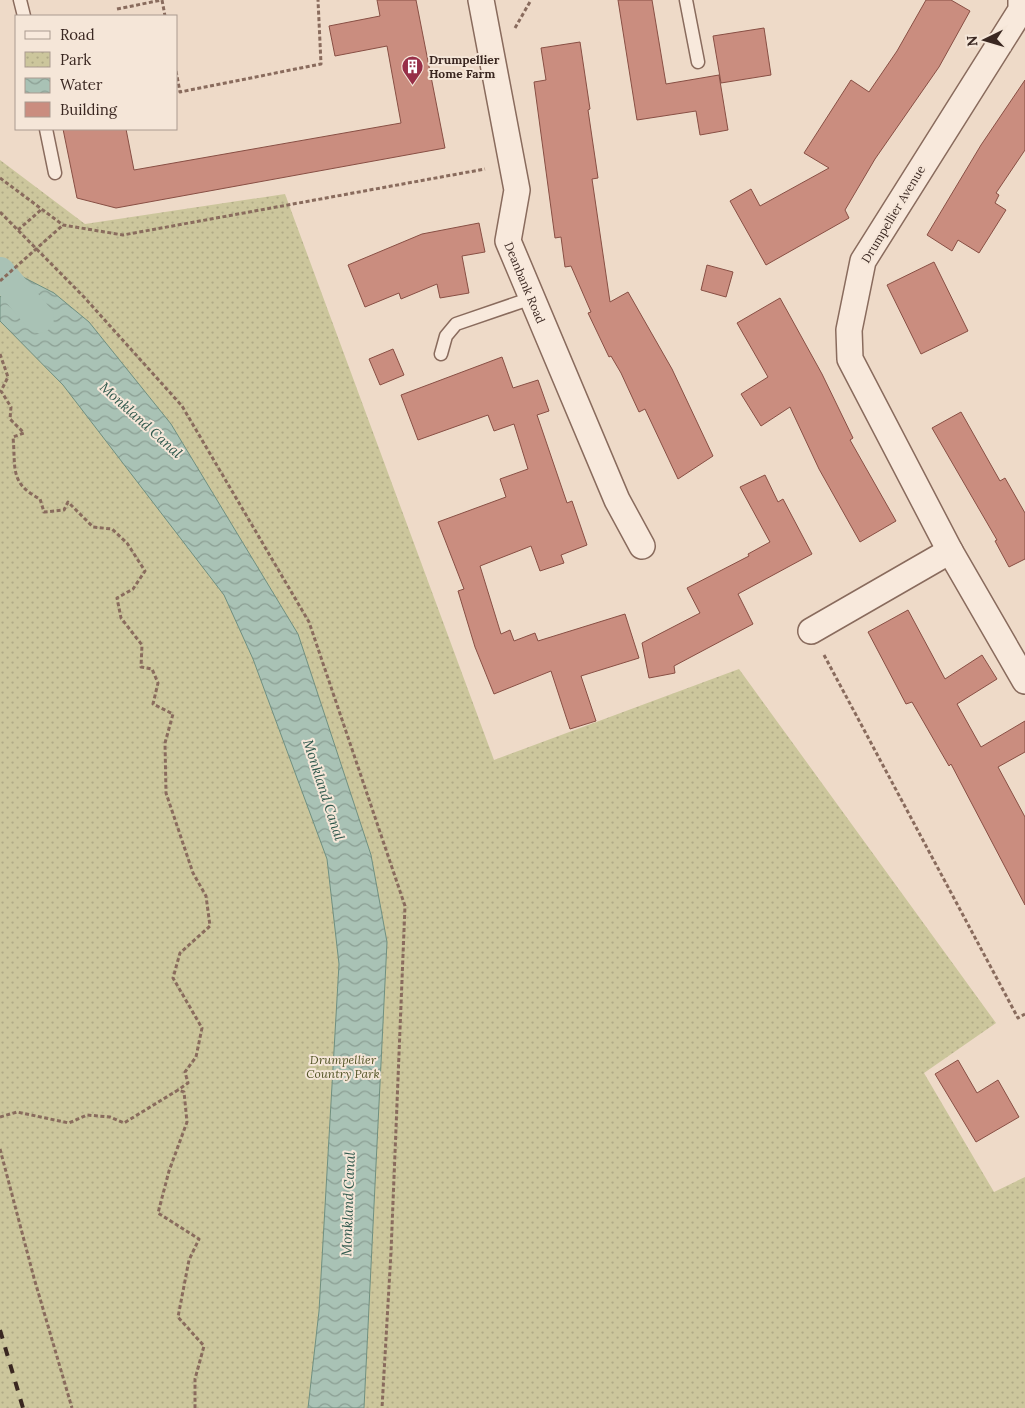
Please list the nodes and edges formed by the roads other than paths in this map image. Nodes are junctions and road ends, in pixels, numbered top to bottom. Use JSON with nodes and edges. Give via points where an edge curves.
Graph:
{"nodes":[{"id":1,"x":20,"y":0,"type":"edge"},
{"id":2,"x":481,"y":0,"type":"edge"},
{"id":3,"x":686,"y":0,"type":"edge"},
{"id":4,"x":1021,"y":0,"type":"edge"},
{"id":5,"x":24,"y":15,"type":"edge"},
{"id":6,"x":698,"y":62,"type":"dead end"},
{"id":7,"x":46,"y":130,"type":"edge"},
{"id":8,"x":56,"y":173,"type":"dead end"},
{"id":9,"x":532,"y":298,"type":"junction"},
{"id":10,"x":441,"y":354,"type":"dead end"},
{"id":11,"x":642,"y":546,"type":"dead end"},
{"id":12,"x":950,"y":551,"type":"junction"},
{"id":13,"x":811,"y":631,"type":"road end"},
{"id":14,"x":1025,"y":681,"type":"edge"}],
"edges":[{"from":1,"to":5,"type":"lane"},
{"from":2,"to":9,"type":"street","name":"Deanbank Road","via":[[517,190],[508,241]]},
{"from":3,"to":6,"type":"lane"},
{"from":4,"to":12,"type":"street","name":"Drumpellier Avenue","via":[[1021,10],[863,261],[849,330],[850,360]]},
{"from":7,"to":8,"type":"lane"},
{"from":9,"to":10,"type":"lane","via":[[456,324],[446,336]]},
{"from":9,"to":11,"type":"street","name":"Deanbank Road","via":[[617,500]]},
{"from":12,"to":13,"type":"street"},
{"from":12,"to":14,"type":"street","name":"Drumpellier Avenue"}]}
